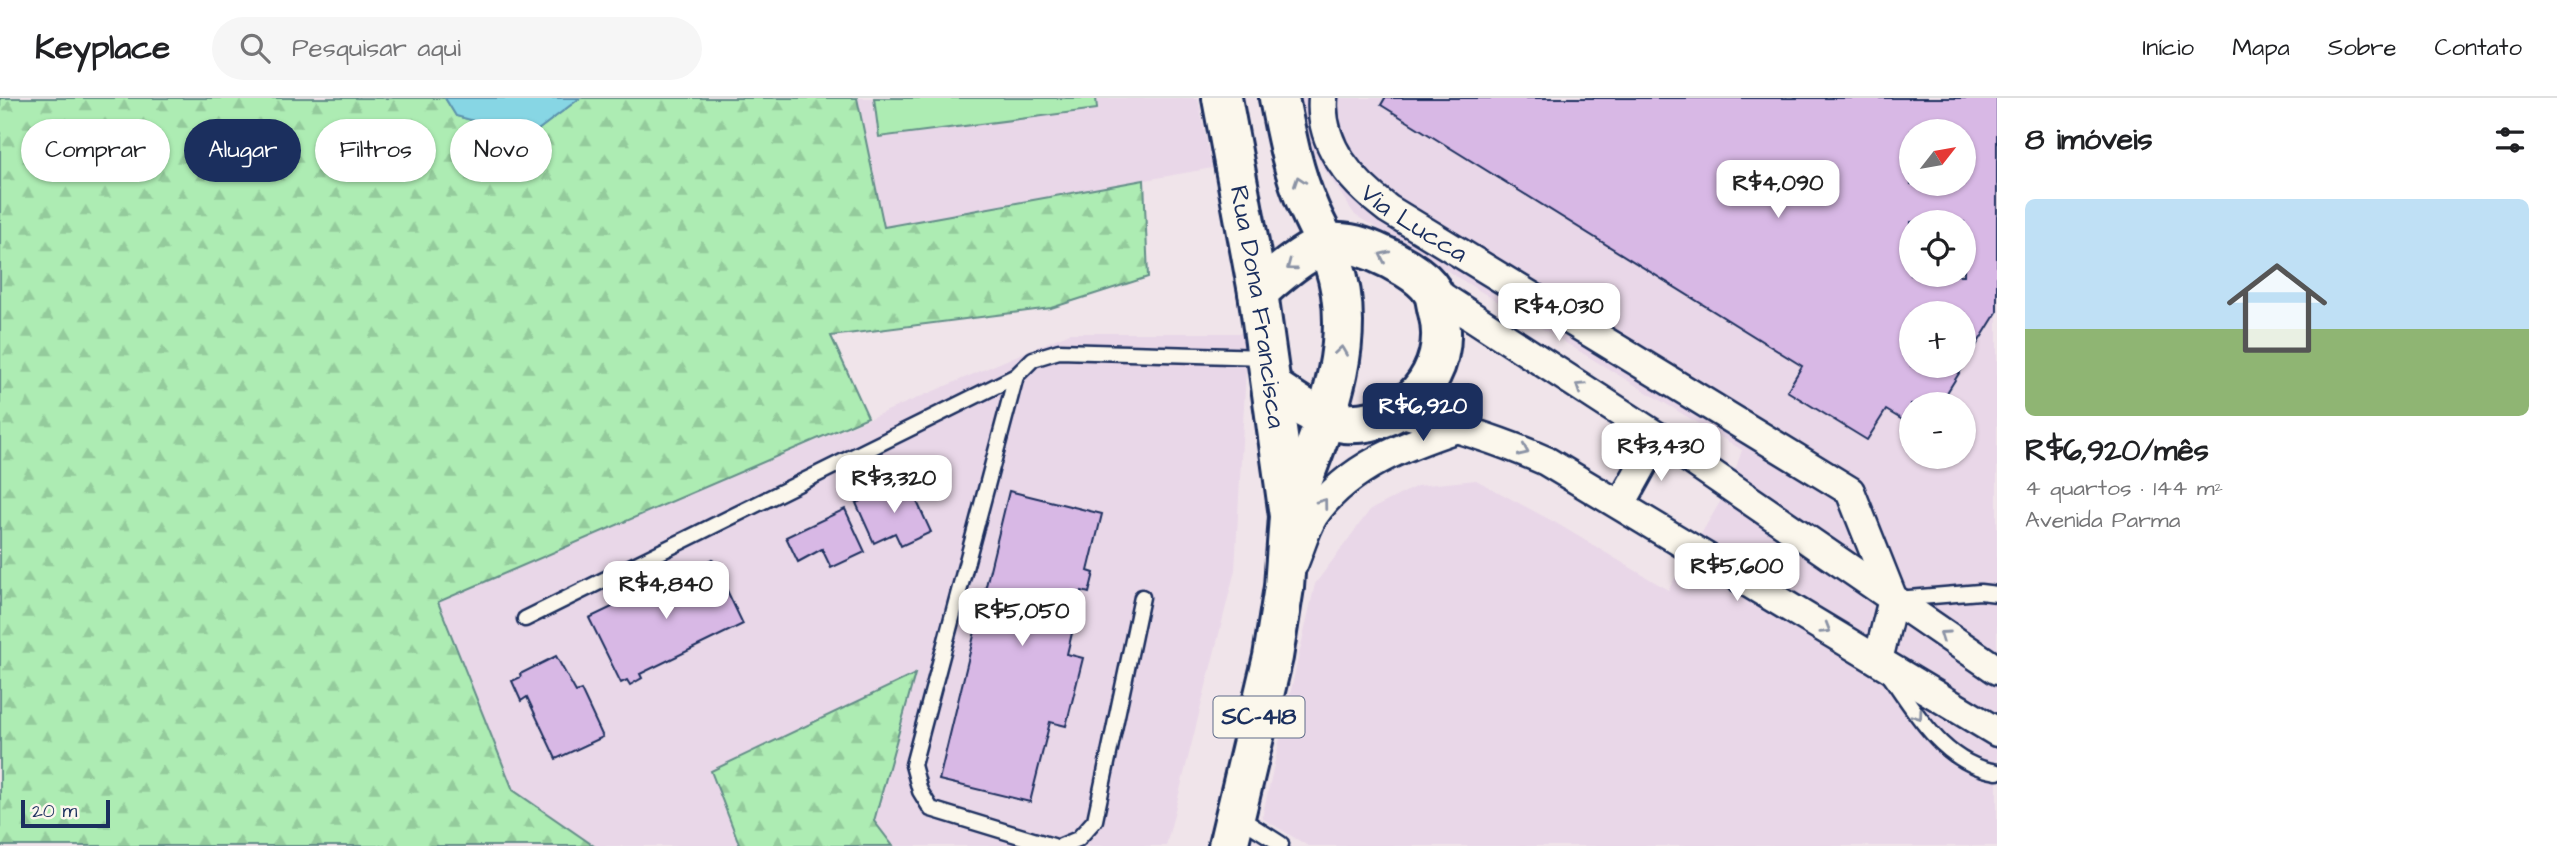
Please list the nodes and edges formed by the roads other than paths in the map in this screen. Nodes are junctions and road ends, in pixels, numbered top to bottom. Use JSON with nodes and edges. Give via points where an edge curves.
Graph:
{"nodes":[{"id":1,"x":1222,"y":98,"type":"edge"},
{"id":2,"x":1279,"y":98,"type":"edge"},
{"id":3,"x":1323,"y":98,"type":"edge"},
{"id":4,"x":1326,"y":244,"type":"junction"},
{"id":5,"x":1433,"y":291,"type":"junction"},
{"id":6,"x":1258,"y":292,"type":"junction"},
{"id":7,"x":1270,"y":372,"type":"junction"},
{"id":8,"x":1016,"y":376,"type":"junction"},
{"id":9,"x":1398,"y":412,"type":"junction"},
{"id":10,"x":1325,"y":417,"type":"junction"},
{"id":11,"x":1460,"y":428,"type":"junction"},
{"id":12,"x":1658,"y":437,"type":"junction"},
{"id":13,"x":1621,"y":505,"type":"junction"},
{"id":14,"x":1289,"y":516,"type":"junction"},
{"id":15,"x":1284,"y":587,"type":"junction"},
{"id":16,"x":1997,"y":594,"type":"edge"},
{"id":17,"x":1142,"y":597,"type":"dead end"},
{"id":18,"x":1892,"y":599,"type":"junction"},
{"id":19,"x":525,"y":619,"type":"dead end"},
{"id":20,"x":1878,"y":660,"type":"junction"},
{"id":21,"x":1997,"y":670,"type":"edge"},
{"id":22,"x":1997,"y":732,"type":"edge"},
{"id":23,"x":1997,"y":772,"type":"edge"},
{"id":24,"x":1232,"y":830,"type":"edge"},
{"id":25,"x":1281,"y":844,"type":"dead end"},
{"id":26,"x":1052,"y":846,"type":"edge"},
{"id":27,"x":1061,"y":846,"type":"edge"}],
"edges":[{"from":1,"to":6,"type":"main road","name":"Rua Dona Francisca"},
{"from":4,"to":2,"type":"main road","name":"Rua Dona Francisca","one_way":true,"via":[[1295,169]]},
{"from":3,"to":18,"type":"street","name":"Via Lucca","via":[[1323,122],[1331,145],[1367,193],[1850,491]]},
{"from":5,"to":4,"type":"main road","one_way":true,"via":[[1389,257],[1358,245]]},
{"from":4,"to":6,"type":"main road","one_way":true,"via":[[1294,262]]},
{"from":10,"to":4,"type":"main road","name":"Rua Dona Francisca","one_way":true,"via":[[1342,338],[1342,306]]},
{"from":5,"to":9,"type":"main road","via":[[1441,324],[1440,355],[1425,386]]},
{"from":12,"to":5,"type":"street","one_way":true},
{"from":6,"to":7,"type":"main road","name":"Rua Dona Francisca"},
{"from":7,"to":8,"type":"lane","via":[[1059,351],[1033,359]]},
{"from":7,"to":10,"type":"main road","via":[[1302,407]]},
{"from":7,"to":14,"type":"main road","name":"Rua Dona Francisca"},
{"from":8,"to":19,"type":"lane"},
{"from":8,"to":26,"type":"lane","via":[[913,765],[931,809]]},
{"from":9,"to":10,"type":"main road","via":[[1372,421],[1342,423]]},
{"from":9,"to":11,"type":"street"},
{"from":10,"to":14,"type":"main road","name":"Rua Dona Francisca"},
{"from":11,"to":13,"type":"street","one_way":true,"via":[[1546,461]]},
{"from":15,"to":11,"type":"street","one_way":true,"via":[[1312,517],[1332,491],[1393,452]]},
{"from":12,"to":13,"type":"street"},
{"from":12,"to":18,"type":"street"},
{"from":13,"to":20,"type":"street","one_way":true},
{"from":14,"to":15,"type":"main road","name":"Rua Dona Francisca"},
{"from":15,"to":24,"type":"main road","name":"Rua Dona Francisca","number":"SC-418","via":[[1273,657]]},
{"from":16,"to":18,"type":"lane"},
{"from":17,"to":27,"type":"lane","via":[[1095,820],[1078,839]]},
{"from":18,"to":20,"type":"street"},
{"from":21,"to":18,"type":"street","one_way":true},
{"from":20,"to":22,"type":"street"},
{"from":20,"to":23,"type":"lane","one_way":true,"via":[[1945,748],[1968,764]]},
{"from":24,"to":25,"type":"lane"}]}
